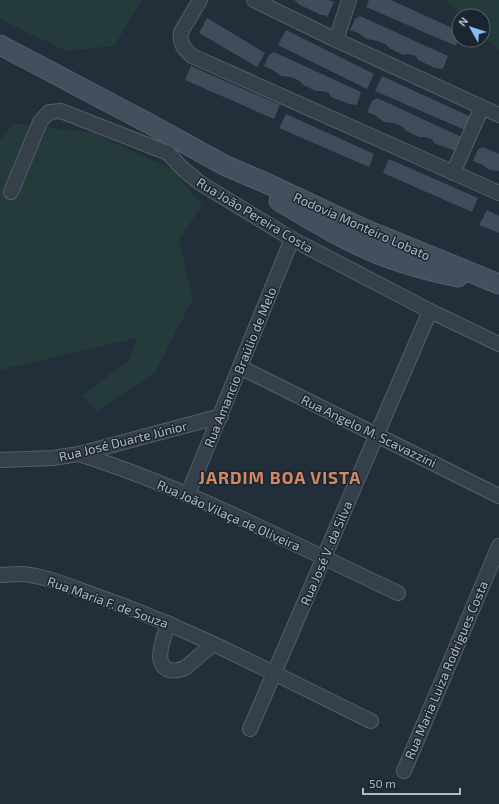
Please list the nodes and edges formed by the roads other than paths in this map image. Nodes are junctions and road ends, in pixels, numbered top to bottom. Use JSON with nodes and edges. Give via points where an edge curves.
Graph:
{"nodes":[{"id":1,"x":200,"y":0,"type":"edge"},
{"id":2,"x":254,"y":0,"type":"edge"},
{"id":3,"x":350,"y":0,"type":"edge"},
{"id":4,"x":336,"y":40,"type":"junction"},
{"id":5,"x":0,"y":46,"type":"edge"},
{"id":6,"x":482,"y":107,"type":"junction"},
{"id":7,"x":499,"y":115,"type":"edge"},
{"id":8,"x":171,"y":145,"type":"junction"},
{"id":9,"x":453,"y":173,"type":"junction"},
{"id":10,"x":11,"y":192,"type":"dead end"},
{"id":11,"x":499,"y":193,"type":"edge"},
{"id":12,"x":292,"y":240,"type":"junction"},
{"id":13,"x":499,"y":285,"type":"edge"},
{"id":14,"x":430,"y":311,"type":"junction"},
{"id":15,"x":499,"y":344,"type":"edge"},
{"id":16,"x":240,"y":368,"type":"junction"},
{"id":17,"x":221,"y":416,"type":"junction"},
{"id":18,"x":377,"y":434,"type":"junction"},
{"id":19,"x":79,"y":454,"type":"junction"},
{"id":20,"x":0,"y":460,"type":"edge"},
{"id":21,"x":188,"y":494,"type":"junction"},
{"id":22,"x":499,"y":496,"type":"edge"},
{"id":23,"x":499,"y":546,"type":"edge"},
{"id":24,"x":324,"y":559,"type":"junction"},
{"id":25,"x":0,"y":575,"type":"edge"},
{"id":26,"x":398,"y":594,"type":"dead end"},
{"id":27,"x":168,"y":623,"type":"junction"},
{"id":28,"x":213,"y":644,"type":"junction"},
{"id":29,"x":274,"y":674,"type":"junction"},
{"id":30,"x":371,"y":721,"type":"dead end"},
{"id":31,"x":250,"y":729,"type":"dead end"},
{"id":32,"x":404,"y":771,"type":"dead end"}],
"edges":[{"from":1,"to":9,"type":"street","via":[[180,37],[182,44],[192,56]]},
{"from":2,"to":4,"type":"street"},
{"from":3,"to":4,"type":"street"},
{"from":4,"to":6,"type":"street"},
{"from":5,"to":8,"type":"main road","name":"Rodovia Monteiro Lobato"},
{"from":6,"to":7,"type":"street"},
{"from":6,"to":9,"type":"street"},
{"from":8,"to":10,"type":"street","name":"Rua João Pereira Costa","via":[[61,111],[49,112],[40,122]]},
{"from":8,"to":12,"type":"street","name":"Rua João Pereira Costa","via":[[183,169],[200,183]]},
{"from":8,"to":13,"type":"main road","name":"Rodovia Monteiro Lobato","via":[[266,183],[364,229]]},
{"from":9,"to":11,"type":"street"},
{"from":12,"to":14,"type":"street","name":"Rua João Pereira Costa"},
{"from":12,"to":16,"type":"street","name":"Rua Amancio Braúlio de Melo"},
{"from":14,"to":15,"type":"street","name":"Rua João Pereira Costa"},
{"from":14,"to":18,"type":"street","name":"Rua José V. da Silva"},
{"from":16,"to":17,"type":"street","name":"Rua Amancio Braúlio de Melo"},
{"from":16,"to":18,"type":"street","name":"Rua Angelo M. Scavazzini"},
{"from":17,"to":19,"type":"street","name":"Rua José Duarte Júnior"},
{"from":17,"to":21,"type":"street","name":"Rua Amancio Braúlio de Melo"},
{"from":18,"to":22,"type":"street","name":"Rua Angelo M. Scavazzini"},
{"from":18,"to":24,"type":"street","name":"Rua José V. da Silva"},
{"from":19,"to":20,"type":"street","name":"Rua José Duarte Júnior","via":[[53,458]]},
{"from":19,"to":21,"type":"street","name":"Rua João Vilaça de Oliveira"},
{"from":21,"to":24,"type":"street","name":"Rua João Vilaça de Oliveira"},
{"from":23,"to":32,"type":"street","name":"Rua Maria Luiza Rodrigues Costa"},
{"from":24,"to":26,"type":"street","name":"Rua João Vilaça de Oliveira"},
{"from":24,"to":29,"type":"street","name":"Rua José V. da Silva"},
{"from":25,"to":27,"type":"street","name":"Rua Maria F. de Souza","via":[[18,574],[47,580],[124,605]]},
{"from":27,"to":28,"type":"street","name":"Rua Maria F. de Souza"},
{"from":27,"to":28,"type":"street","via":[[160,656],[161,664],[165,668],[181,670]]},
{"from":28,"to":29,"type":"street","name":"Rua Maria F. de Souza"},
{"from":29,"to":30,"type":"street","name":"Rua Maria F. de Souza"},
{"from":29,"to":31,"type":"street","name":"Rua José V. da Silva"}]}
